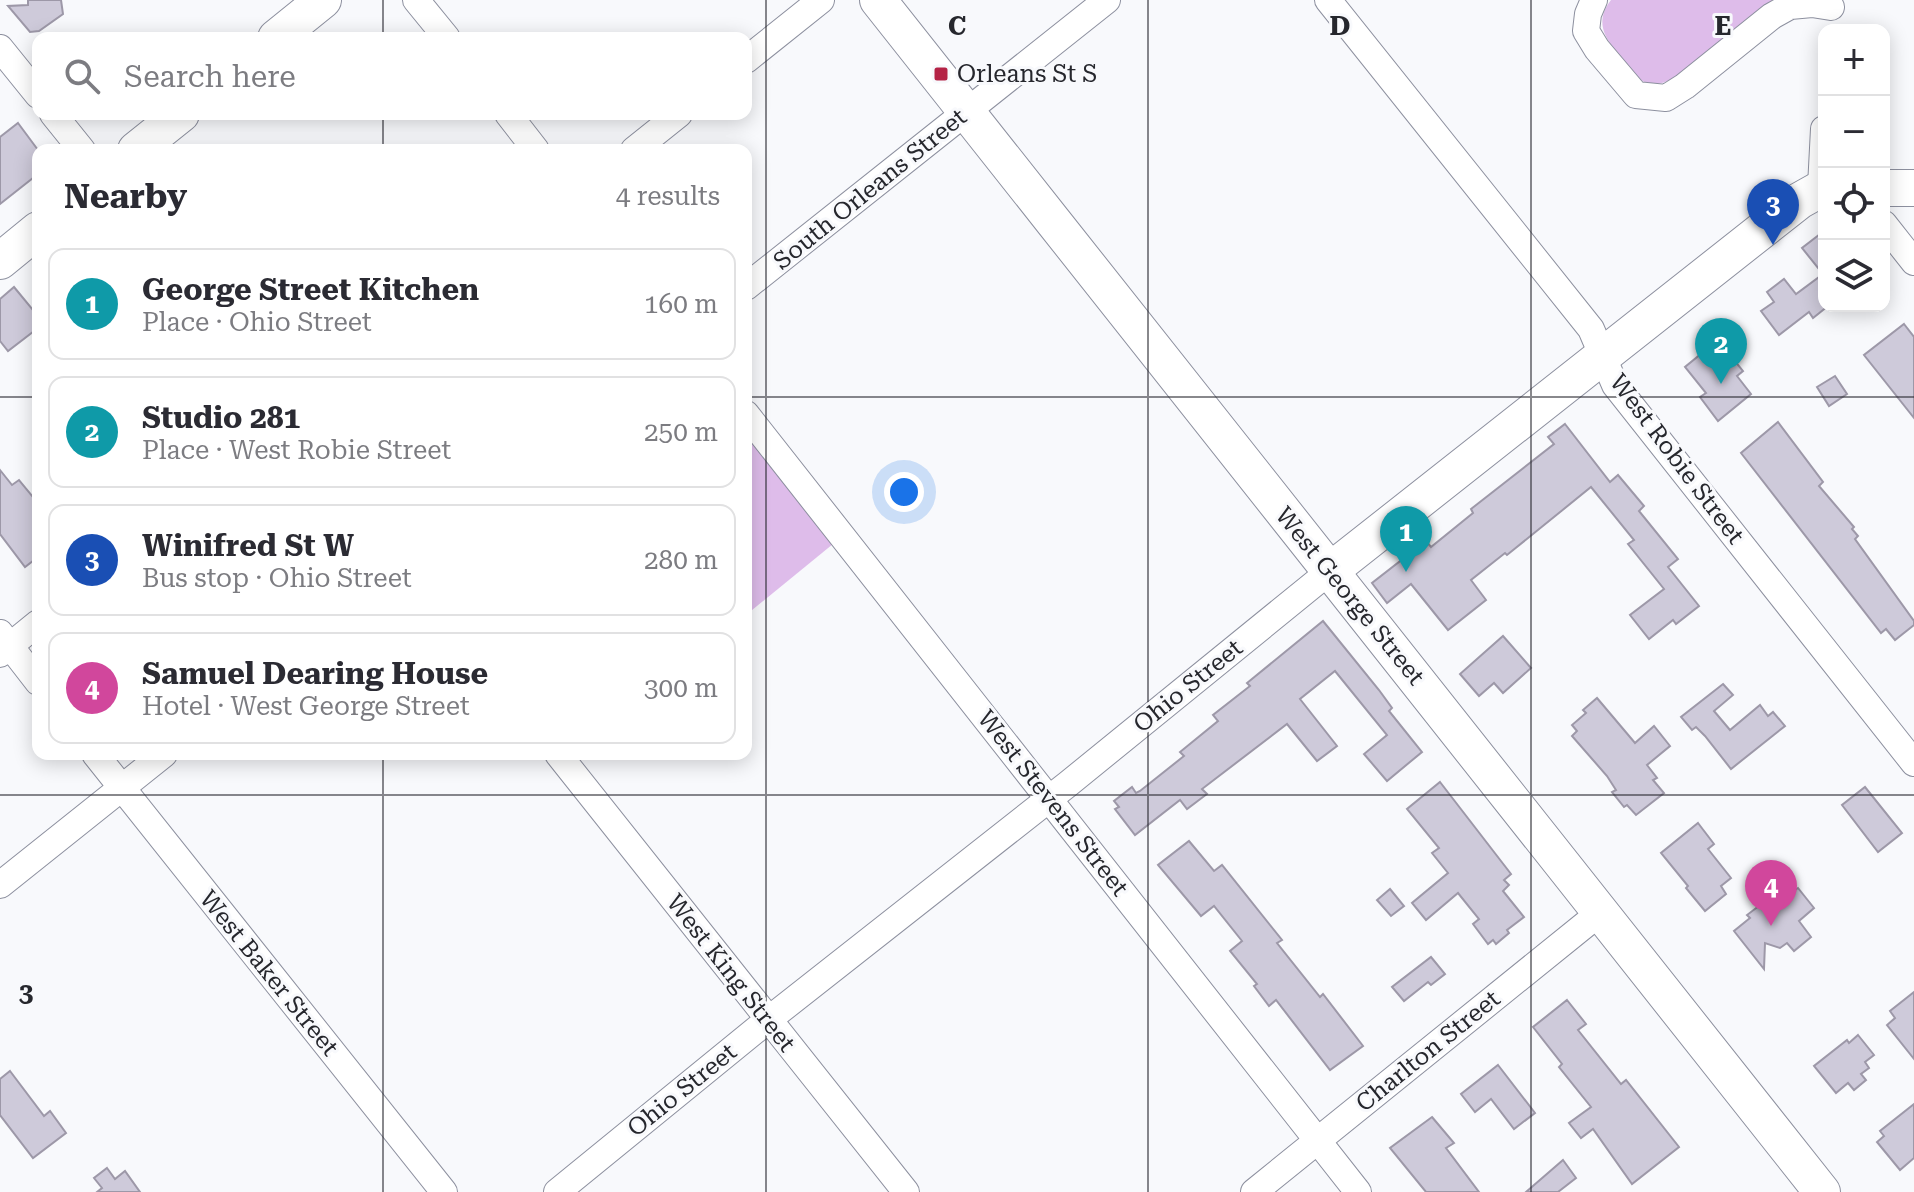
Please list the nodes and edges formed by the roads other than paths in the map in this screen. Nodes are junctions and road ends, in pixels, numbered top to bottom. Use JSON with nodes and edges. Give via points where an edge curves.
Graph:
{"nodes":[{"id":1,"x":323,"y":0,"type":"edge"},
{"id":2,"x":416,"y":0,"type":"edge"},
{"id":3,"x":821,"y":0,"type":"edge"},
{"id":4,"x":878,"y":0,"type":"edge"},
{"id":5,"x":1107,"y":0,"type":"edge"},
{"id":6,"x":1328,"y":0,"type":"edge"},
{"id":7,"x":1594,"y":0,"type":"edge"},
{"id":8,"x":1830,"y":12,"type":"edge"},
{"id":9,"x":283,"y":32,"type":"edge"},
{"id":10,"x":442,"y":32,"type":"edge"},
{"id":11,"x":0,"y":48,"type":"edge"},
{"id":12,"x":752,"y":55,"type":"edge"},
{"id":13,"x":32,"y":88,"type":"edge"},
{"id":14,"x":966,"y":112,"type":"junction"},
{"id":15,"x":58,"y":120,"type":"edge"},
{"id":16,"x":174,"y":120,"type":"edge"},
{"id":17,"x":513,"y":120,"type":"edge"},
{"id":18,"x":672,"y":120,"type":"edge"},
{"id":19,"x":77,"y":144,"type":"edge"},
{"id":20,"x":144,"y":144,"type":"edge"},
{"id":21,"x":531,"y":144,"type":"edge"},
{"id":22,"x":642,"y":144,"type":"edge"},
{"id":23,"x":1890,"y":188,"type":"edge"},
{"id":24,"x":1914,"y":188,"type":"edge"},
{"id":25,"x":1818,"y":190,"type":"edge"},
{"id":26,"x":1890,"y":232,"type":"edge"},
{"id":27,"x":32,"y":235,"type":"edge"},
{"id":28,"x":0,"y":261,"type":"edge"},
{"id":29,"x":1914,"y":262,"type":"edge"},
{"id":30,"x":752,"y":282,"type":"edge"},
{"id":31,"x":1602,"y":357,"type":"junction"},
{"id":32,"x":752,"y":422,"type":"edge"},
{"id":33,"x":1330,"y":571,"type":"junction"},
{"id":34,"x":32,"y":627,"type":"edge"},
{"id":35,"x":3,"y":645,"type":"edge"},
{"id":36,"x":32,"y":676,"type":"edge"},
{"id":37,"x":100,"y":760,"type":"edge"},
{"id":38,"x":156,"y":760,"type":"edge"},
{"id":39,"x":563,"y":760,"type":"edge"},
{"id":40,"x":1914,"y":763,"type":"edge"},
{"id":41,"x":121,"y":788,"type":"junction"},
{"id":42,"x":1049,"y":798,"type":"junction"},
{"id":43,"x":0,"y":885,"type":"edge"},
{"id":44,"x":1602,"y":911,"type":"junction"},
{"id":45,"x":768,"y":1020,"type":"junction"},
{"id":46,"x":1317,"y":1140,"type":"junction"},
{"id":47,"x":444,"y":1192,"type":"edge"},
{"id":48,"x":557,"y":1192,"type":"edge"},
{"id":49,"x":906,"y":1192,"type":"edge"},
{"id":50,"x":1254,"y":1192,"type":"edge"},
{"id":51,"x":1358,"y":1192,"type":"edge"},
{"id":52,"x":1822,"y":1192,"type":"edge"}],
"edges":[{"from":1,"to":9,"type":"street"},
{"from":2,"to":10,"type":"street"},
{"from":3,"to":12,"type":"street"},
{"from":4,"to":14,"type":"street","name":"West George Street"},
{"from":5,"to":14,"type":"street","name":"South Orleans Street"},
{"from":6,"to":31,"type":"street","name":"West Robie Street","via":[[1591,329]]},
{"from":7,"to":8,"type":"street","via":[[1586,31],[1624,84],[1649,98],[1666,98],[1685,86],[1790,6],[1812,4]]},
{"from":11,"to":13,"type":"street"},
{"from":14,"to":30,"type":"street","name":"South Orleans Street"},
{"from":14,"to":33,"type":"street","name":"West George Street"},
{"from":15,"to":19,"type":"street"},
{"from":16,"to":20,"type":"street"},
{"from":17,"to":21,"type":"street"},
{"from":18,"to":22,"type":"street"},
{"from":23,"to":24,"type":"street"},
{"from":25,"to":31,"type":"street","name":"Ohio Street"},
{"from":26,"to":29,"type":"street"},
{"from":27,"to":28,"type":"street"},
{"from":31,"to":33,"type":"street","name":"Ohio Street"},
{"from":31,"to":40,"type":"street","name":"West Robie Street","via":[[1615,385]]},
{"from":32,"to":42,"type":"street","name":"West Stevens Street"},
{"from":33,"to":42,"type":"street","name":"Ohio Street"},
{"from":33,"to":44,"type":"street","name":"West George Street"},
{"from":34,"to":35,"type":"street"},
{"from":35,"to":36,"type":"street"},
{"from":37,"to":41,"type":"street","name":"West Baker Street"},
{"from":38,"to":41,"type":"street"},
{"from":39,"to":45,"type":"street","name":"West King Street"},
{"from":41,"to":43,"type":"street"},
{"from":41,"to":47,"type":"street","name":"West Baker Street"},
{"from":42,"to":45,"type":"street","name":"Ohio Street"},
{"from":42,"to":46,"type":"street","name":"West Stevens Street"},
{"from":44,"to":46,"type":"street","name":"Charlton Street"},
{"from":44,"to":52,"type":"street","name":"West George Street"},
{"from":45,"to":48,"type":"street","name":"Ohio Street"},
{"from":45,"to":49,"type":"street","name":"West King Street"},
{"from":46,"to":50,"type":"street","name":"Charlton Street"},
{"from":46,"to":51,"type":"street","name":"West Stevens Street"}]}
